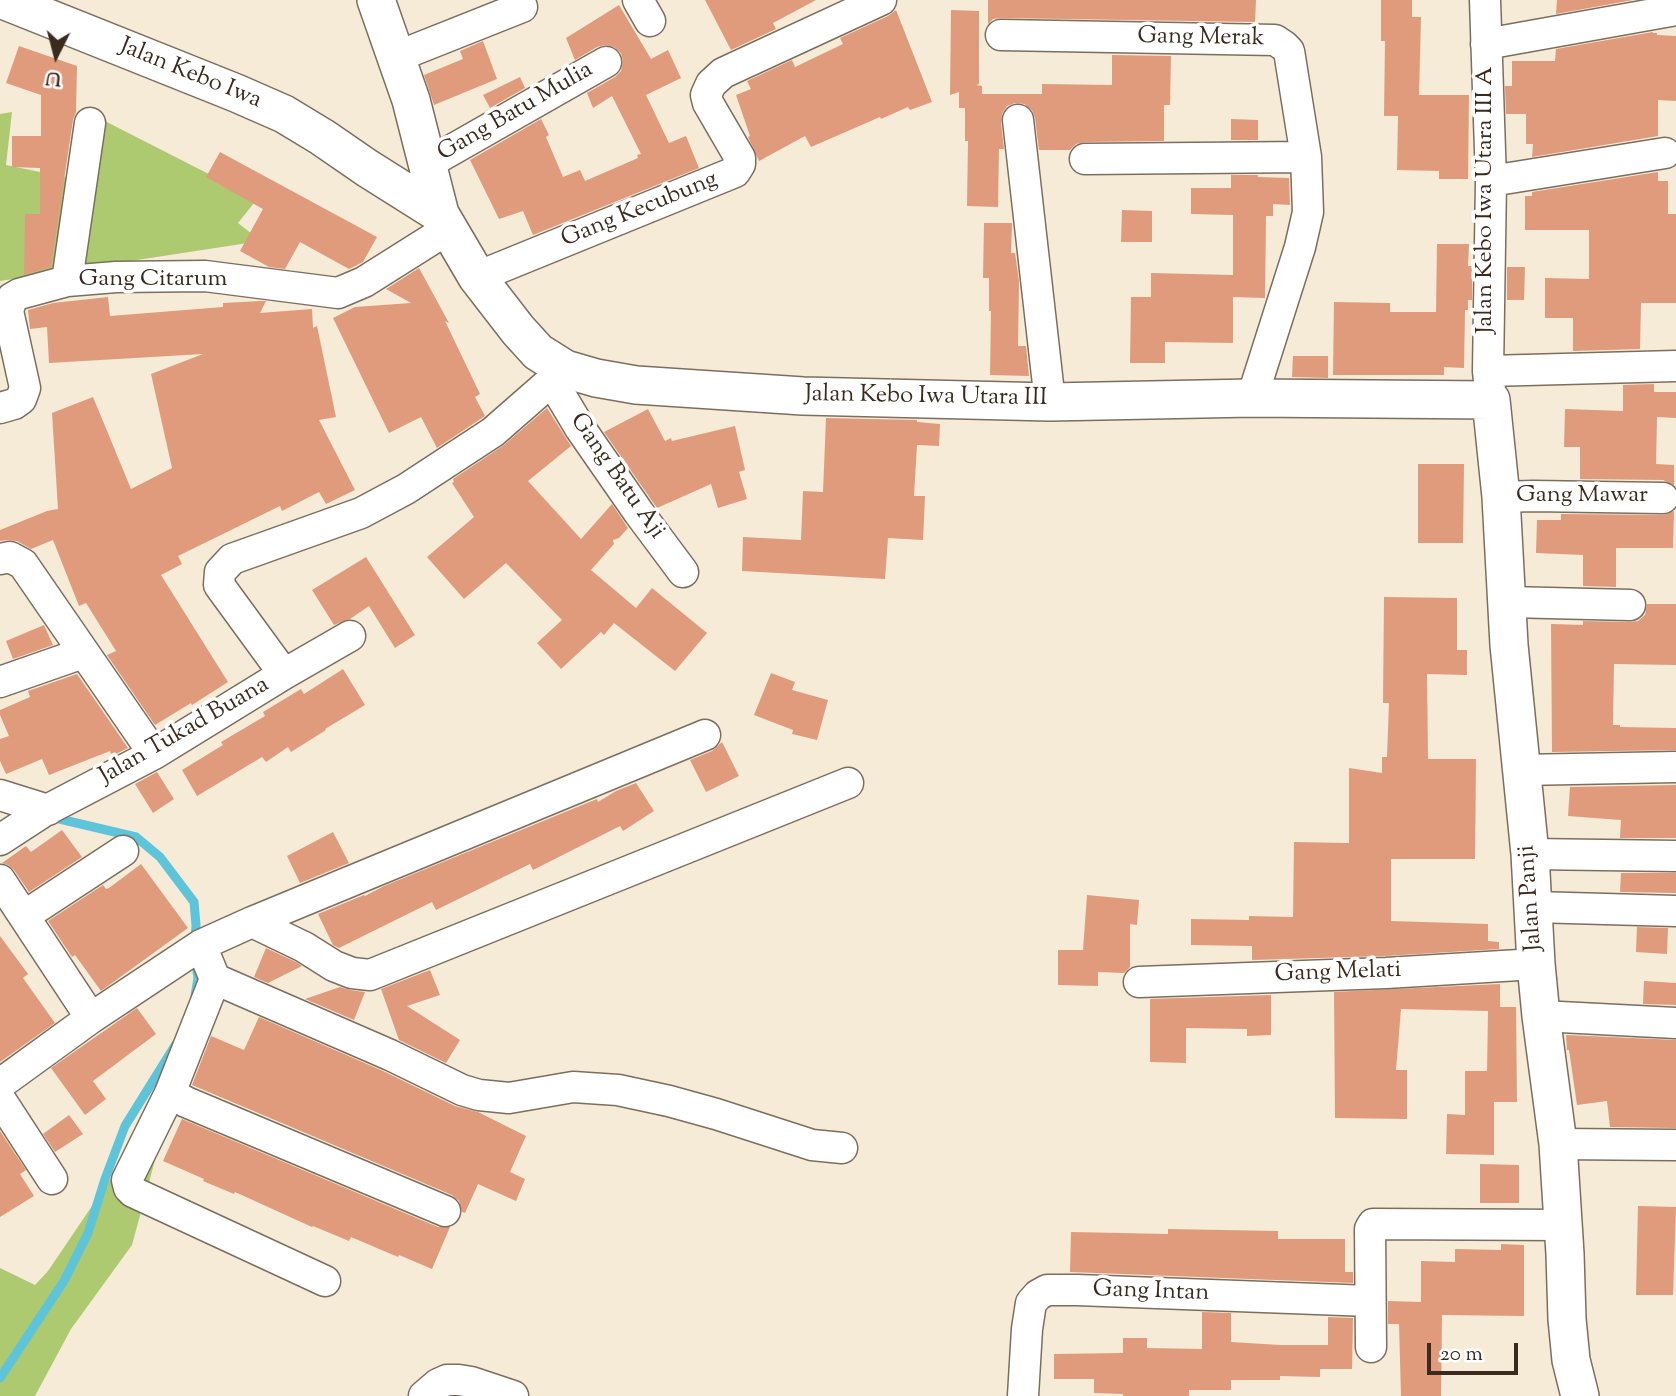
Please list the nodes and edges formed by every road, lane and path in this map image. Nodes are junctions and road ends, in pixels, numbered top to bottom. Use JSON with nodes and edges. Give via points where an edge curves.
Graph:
{"nodes":[{"id":1,"x":3,"y":0,"type":"edge"},
{"id":2,"x":376,"y":0,"type":"edge"},
{"id":3,"x":881,"y":0,"type":"edge"},
{"id":4,"x":1485,"y":0,"type":"edge"},
{"id":5,"x":522,"y":7,"type":"dead end"},
{"id":6,"x":1676,"y":10,"type":"edge"},
{"id":7,"x":1001,"y":35,"type":"dead end"},
{"id":8,"x":1486,"y":44,"type":"junction"},
{"id":9,"x":396,"y":57,"type":"junction"},
{"id":10,"x":606,"y":62,"type":"dead end"},
{"id":11,"x":1018,"y":120,"type":"dead end"},
{"id":12,"x":90,"y":123,"type":"dead end"},
{"id":13,"x":418,"y":129,"type":"junction"},
{"id":14,"x":1665,"y":153,"type":"dead end"},
{"id":15,"x":1306,"y":158,"type":"junction"},
{"id":16,"x":1085,"y":159,"type":"dead end"},
{"id":17,"x":427,"y":164,"type":"junction"},
{"id":18,"x":367,"y":168,"type":"junction"},
{"id":19,"x":1491,"y":181,"type":"junction"},
{"id":20,"x":444,"y":221,"type":"junction"},
{"id":21,"x":477,"y":277,"type":"junction"},
{"id":22,"x":66,"y":281,"type":"junction"},
{"id":23,"x":1676,"y":366,"type":"edge"},
{"id":24,"x":558,"y":375,"type":"junction"},
{"id":25,"x":1490,"y":385,"type":"junction"},
{"id":26,"x":1252,"y":398,"type":"junction"},
{"id":27,"x":1050,"y":402,"type":"junction"},
{"id":28,"x":0,"y":408,"type":"edge"},
{"id":29,"x":1501,"y":497,"type":"junction"},
{"id":30,"x":1663,"y":498,"type":"dead end"},
{"id":31,"x":0,"y":559,"type":"edge"},
{"id":32,"x":683,"y":572,"type":"dead end"},
{"id":33,"x":1508,"y":602,"type":"junction"},
{"id":34,"x":1630,"y":605,"type":"dead end"},
{"id":35,"x":350,"y":636,"type":"dead end"},
{"id":36,"x":83,"y":653,"type":"junction"},
{"id":37,"x":284,"y":674,"type":"junction"},
{"id":38,"x":0,"y":682,"type":"edge"},
{"id":39,"x":705,"y":735,"type":"dead end"},
{"id":40,"x":154,"y":754,"type":"junction"},
{"id":41,"x":1676,"y":767,"type":"edge"},
{"id":42,"x":1521,"y":770,"type":"junction"},
{"id":43,"x":848,"y":783,"type":"dead end"},
{"id":44,"x":0,"y":795,"type":"edge"},
{"id":45,"x":42,"y":813,"type":"junction"},
{"id":46,"x":0,"y":840,"type":"edge"},
{"id":47,"x":123,"y":851,"type":"dead end"},
{"id":48,"x":1530,"y":854,"type":"junction"},
{"id":49,"x":1676,"y":856,"type":"edge"},
{"id":50,"x":0,"y":880,"type":"edge"},
{"id":51,"x":1534,"y":907,"type":"junction"},
{"id":52,"x":1676,"y":911,"type":"edge"},
{"id":53,"x":23,"y":916,"type":"junction"},
{"id":54,"x":252,"y":922,"type":"junction"},
{"id":55,"x":195,"y":949,"type":"junction"},
{"id":56,"x":1536,"y":964,"type":"junction"},
{"id":57,"x":215,"y":979,"type":"junction"},
{"id":58,"x":1139,"y":982,"type":"dead end"},
{"id":59,"x":1541,"y":1016,"type":"junction"},
{"id":60,"x":91,"y":1018,"type":"junction"},
{"id":61,"x":1676,"y":1023,"type":"edge"},
{"id":62,"x":0,"y":1084,"type":"edge"},
{"id":63,"x":170,"y":1093,"type":"junction"},
{"id":64,"x":0,"y":1099,"type":"edge"},
{"id":65,"x":1558,"y":1144,"type":"junction"},
{"id":66,"x":1676,"y":1145,"type":"edge"},
{"id":67,"x":842,"y":1148,"type":"dead end"},
{"id":68,"x":52,"y":1178,"type":"dead end"},
{"id":69,"x":445,"y":1211,"type":"dead end"},
{"id":70,"x":1563,"y":1224,"type":"junction"},
{"id":71,"x":325,"y":1281,"type":"dead end"},
{"id":72,"x":1370,"y":1301,"type":"junction"},
{"id":73,"x":1371,"y":1347,"type":"dead end"},
{"id":74,"x":424,"y":1396,"type":"edge"},
{"id":75,"x":513,"y":1396,"type":"edge"},
{"id":76,"x":1023,"y":1396,"type":"edge"},
{"id":77,"x":1580,"y":1396,"type":"edge"}],
"edges":[{"from":1,"to":18,"type":"street","name":"Jalan Kebo Iwa","via":[[284,114]]},
{"from":2,"to":9,"type":"street"},
{"from":3,"to":21,"type":"street","name":"Gang Kecubung","via":[[710,84],[706,96],[740,158],[735,172]]},
{"from":4,"to":8,"type":"street","name":"Jalan Kebo Iwa Utara III A"},
{"from":5,"to":9,"type":"street"},
{"from":6,"to":8,"type":"street"},
{"from":7,"to":15,"type":"street","name":"Gang Merak","via":[[1276,40],[1289,51]]},
{"from":8,"to":19,"type":"street","name":"Jalan Kebo Iwa Utara III A"},
{"from":9,"to":13,"type":"street"},
{"from":10,"to":17,"type":"street","name":"Gang Batu Mulia"},
{"from":11,"to":27,"type":"street"},
{"from":12,"to":22,"type":"street"},
{"from":13,"to":17,"type":"street","name":"Jalan Kebo Iwa Utara III"},
{"from":13,"to":18,"type":"street","via":[[398,160]]},
{"from":14,"to":19,"type":"street"},
{"from":15,"to":16,"type":"street"},
{"from":15,"to":26,"type":"street","name":"Gang Merak","via":[[1308,212]]},
{"from":17,"to":20,"type":"street","name":"Jalan Kebo Iwa Utara III"},
{"from":18,"to":20,"type":"street","name":"Jalan Kebo Iwa Utara III"},
{"from":19,"to":25,"type":"street","name":"Jalan Kebo Iwa Utara III A"},
{"from":20,"to":21,"type":"street","name":"Jalan Kebo Iwa Utara III"},
{"from":20,"to":22,"type":"street","name":"Gang Citarum","via":[[364,282],[338,293],[205,276]]},
{"from":21,"to":24,"type":"street","name":"Jalan Kebo Iwa Utara III"},
{"from":22,"to":28,"type":"street","name":"Gang Citarum","via":[[12,298],[8,318],[25,388],[22,399]]},
{"from":23,"to":25,"type":"street"},
{"from":24,"to":27,"type":"street","name":"Jalan Kebo Iwa Utara III","via":[[803,396]]},
{"from":24,"to":32,"type":"street","name":"Gang Batu Aji","via":[[587,439]]},
{"from":24,"to":37,"type":"street","name":"Jalan Tukad Buana","via":[[493,432],[406,489],[361,513],[232,559],[220,572],[219,584]]},
{"from":25,"to":26,"type":"street","name":"Jalan Kebo Iwa Utara III"},
{"from":25,"to":29,"type":"street","name":"Jalan Panji"},
{"from":26,"to":27,"type":"street","name":"Jalan Kebo Iwa Utara III"},
{"from":29,"to":30,"type":"street","name":"Gang Mawar"},
{"from":29,"to":33,"type":"street","name":"Jalan Panji"},
{"from":31,"to":36,"type":"street","via":[[10,556],[23,564]]},
{"from":33,"to":34,"type":"street"},
{"from":33,"to":42,"type":"street","name":"Jalan Panji"},
{"from":35,"to":37,"type":"street"},
{"from":36,"to":38,"type":"street"},
{"from":36,"to":40,"type":"street"},
{"from":37,"to":40,"type":"street","name":"Jalan Tukad Buana"},
{"from":39,"to":54,"type":"street"},
{"from":40,"to":45,"type":"street","name":"Jalan Tukad Buana"},
{"from":41,"to":42,"type":"street"},
{"from":42,"to":48,"type":"street","name":"Jalan Panji"},
{"from":43,"to":54,"type":"street","via":[[370,975],[334,966]]},
{"from":44,"to":45,"type":"street"},
{"from":45,"to":46,"type":"street","name":"Jalan Tukad Buana"},
{"from":47,"to":53,"type":"street"},
{"from":48,"to":49,"type":"street"},
{"from":48,"to":51,"type":"street","name":"Jalan Panji"},
{"from":50,"to":53,"type":"street"},
{"from":51,"to":52,"type":"street"},
{"from":51,"to":56,"type":"street","name":"Jalan Panji"},
{"from":53,"to":60,"type":"street"},
{"from":54,"to":55,"type":"street"},
{"from":55,"to":57,"type":"street"},
{"from":55,"to":60,"type":"street"},
{"from":56,"to":58,"type":"street","name":"Gang Melati"},
{"from":56,"to":59,"type":"street","name":"Jalan Panji"},
{"from":57,"to":63,"type":"street"},
{"from":57,"to":67,"type":"street","via":[[479,1095],[509,1098],[573,1087],[618,1090],[812,1145]]},
{"from":59,"to":61,"type":"street"},
{"from":59,"to":65,"type":"street","name":"Jalan Panji"},
{"from":60,"to":62,"type":"street"},
{"from":63,"to":69,"type":"street"},
{"from":63,"to":71,"type":"street","via":[[127,1180],[129,1188]]},
{"from":64,"to":68,"type":"street"},
{"from":65,"to":66,"type":"street"},
{"from":65,"to":70,"type":"street","name":"Jalan Panji"},
{"from":70,"to":72,"type":"street","via":[[1373,1224]]},
{"from":70,"to":77,"type":"street","name":"Jalan Panji","via":[[1571,1360]]},
{"from":72,"to":73,"type":"street"},
{"from":72,"to":76,"type":"street","name":"Gang Intan","via":[[1047,1290],[1031,1303]]},
{"from":74,"to":75,"type":"street","via":[[447,1380],[471,1382]]}]}
